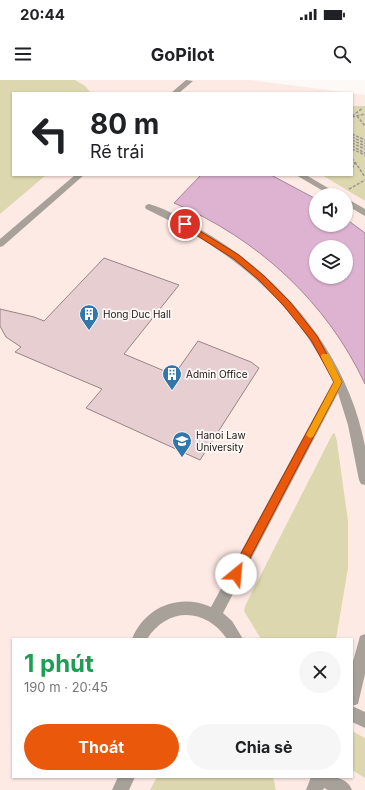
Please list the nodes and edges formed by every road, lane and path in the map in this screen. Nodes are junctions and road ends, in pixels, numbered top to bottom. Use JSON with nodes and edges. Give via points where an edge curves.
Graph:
{"nodes":[{"id":1,"x":179,"y":80,"type":"edge"},
{"id":2,"x":176,"y":92,"type":"edge"},
{"id":3,"x":363,"y":108,"type":"dead end"},
{"id":4,"x":365,"y":114,"type":"edge"},
{"id":5,"x":353,"y":116,"type":"edge"},
{"id":6,"x":357,"y":116,"type":"junction"},
{"id":7,"x":353,"y":117,"type":"edge"},
{"id":8,"x":365,"y":126,"type":"edge"},
{"id":9,"x":353,"y":136,"type":"edge"},
{"id":10,"x":353,"y":142,"type":"edge"},
{"id":11,"x":365,"y":142,"type":"edge"},
{"id":12,"x":353,"y":148,"type":"edge"},
{"id":13,"x":365,"y":148,"type":"edge"},
{"id":14,"x":365,"y":154,"type":"edge"},
{"id":15,"x":353,"y":159,"type":"edge"},
{"id":16,"x":355,"y":162,"type":"junction"},
{"id":17,"x":353,"y":166,"type":"edge"},
{"id":18,"x":79,"y":176,"type":"edge"},
{"id":19,"x":302,"y":176,"type":"edge"},
{"id":20,"x":365,"y":178,"type":"edge"},
{"id":21,"x":323,"y":188,"type":"edge"},
{"id":22,"x":353,"y":189,"type":"edge"},
{"id":23,"x":353,"y":202,"type":"edge"},
{"id":24,"x":149,"y":207,"type":"dead end"},
{"id":25,"x":365,"y":213,"type":"edge"},
{"id":26,"x":0,"y":244,"type":"edge"},
{"id":27,"x":338,"y":382,"type":"junction"},
{"id":28,"x":365,"y":480,"type":"edge"},
{"id":29,"x":214,"y":615,"type":"junction"},
{"id":30,"x":139,"y":638,"type":"edge"},
{"id":31,"x":236,"y":638,"type":"edge"},
{"id":32,"x":365,"y":641,"type":"edge"},
{"id":33,"x":353,"y":694,"type":"edge"},
{"id":34,"x":353,"y":714,"type":"edge"},
{"id":35,"x":365,"y":720,"type":"edge"},
{"id":36,"x":126,"y":778,"type":"edge"},
{"id":37,"x":320,"y":778,"type":"edge"},
{"id":38,"x":323,"y":778,"type":"edge"},
{"id":39,"x":120,"y":790,"type":"edge"},
{"id":40,"x":314,"y":790,"type":"edge"},
{"id":41,"x":344,"y":790,"type":"edge"}],
"edges":[{"from":1,"to":2,"type":"street","via":[[189,81]]},
{"from":3,"to":5,"type":"path"},
{"from":4,"to":6,"type":"path"},
{"from":6,"to":7,"type":"path"},
{"from":6,"to":8,"type":"path"},
{"from":9,"to":11,"type":"path"},
{"from":10,"to":13,"type":"path"},
{"from":12,"to":14,"type":"path"},
{"from":15,"to":16,"type":"path"},
{"from":16,"to":17,"type":"path"},
{"from":16,"to":20,"type":"path"},
{"from":18,"to":26,"type":"street"},
{"from":19,"to":21,"type":"street"},
{"from":20,"to":22,"type":"path"},
{"from":23,"to":25,"type":"street"},
{"from":24,"to":27,"type":"street","via":[[173,217],[208,238],[261,278],[287,304],[314,338]]},
{"from":27,"to":28,"type":"street","via":[[354,429]]},
{"from":27,"to":29,"type":"street"},
{"from":29,"to":30,"type":"street","via":[[202,609],[185,607],[168,610],[153,619]]},
{"from":29,"to":31,"type":"street","via":[[231,629]]},
{"from":32,"to":33,"type":"street"},
{"from":34,"to":35,"type":"street"},
{"from":36,"to":39,"type":"street"},
{"from":37,"to":40,"type":"street"},
{"from":38,"to":41,"type":"street"}]}
